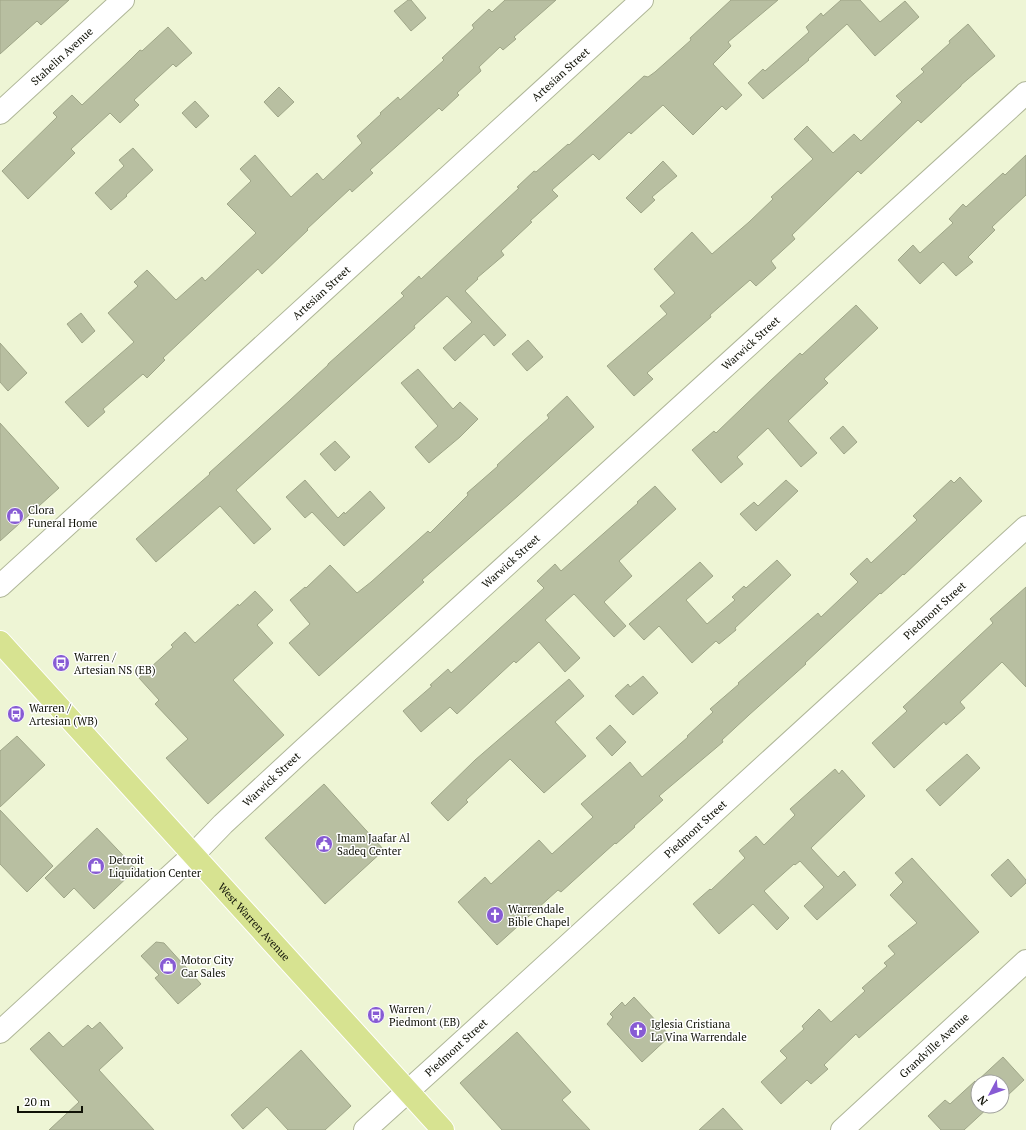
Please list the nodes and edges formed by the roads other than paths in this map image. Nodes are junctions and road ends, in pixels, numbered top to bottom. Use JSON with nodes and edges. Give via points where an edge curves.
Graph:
{"nodes":[{"id":1,"x":123,"y":0,"type":"edge"},
{"id":2,"x":642,"y":0,"type":"edge"},
{"id":3,"x":1026,"y":93,"type":"edge"},
{"id":4,"x":0,"y":113,"type":"edge"},
{"id":5,"x":1026,"y":526,"type":"edge"},
{"id":6,"x":0,"y":586,"type":"edge"},
{"id":7,"x":0,"y":642,"type":"edge"},
{"id":8,"x":193,"y":855,"type":"junction"},
{"id":9,"x":1026,"y":962,"type":"edge"},
{"id":10,"x":0,"y":1032,"type":"edge"},
{"id":11,"x":407,"y":1091,"type":"junction"},
{"id":12,"x":365,"y":1130,"type":"edge"},
{"id":13,"x":442,"y":1130,"type":"edge"},
{"id":14,"x":842,"y":1130,"type":"edge"}],
"edges":[{"from":1,"to":4,"type":"street","name":"Stahelin Avenue"},
{"from":2,"to":6,"type":"street","name":"Artesian Street"},
{"from":3,"to":8,"type":"street","name":"Warwick Street","via":[[223,824]]},
{"from":5,"to":11,"type":"street","name":"Piedmont Street"},
{"from":7,"to":8,"type":"main road","name":"West Warren Avenue"},
{"from":8,"to":10,"type":"street","name":"Warwick Street"},
{"from":8,"to":11,"type":"main road","name":"West Warren Avenue"},
{"from":9,"to":14,"type":"street","name":"Grandville Avenue"},
{"from":11,"to":12,"type":"street","name":"Piedmont Street"},
{"from":11,"to":13,"type":"main road","name":"West Warren Avenue"}]}
